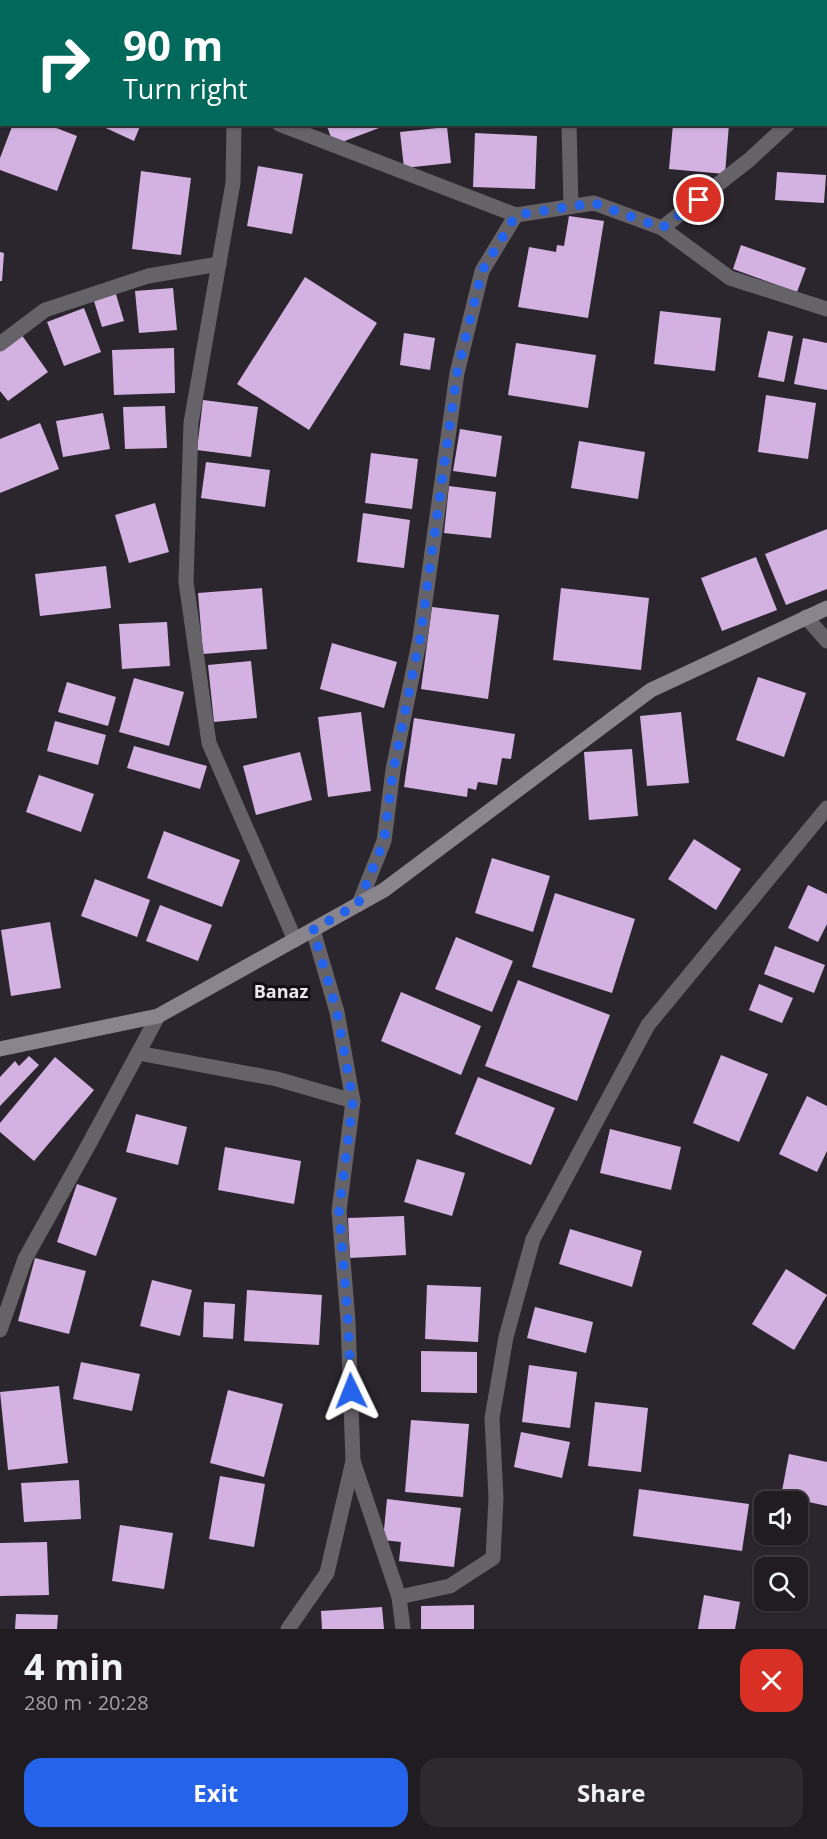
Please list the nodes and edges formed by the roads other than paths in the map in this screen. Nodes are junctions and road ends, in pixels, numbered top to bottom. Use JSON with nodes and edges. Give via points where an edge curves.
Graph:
{"nodes":[{"id":1,"x":234,"y":126,"type":"edge"},
{"id":2,"x":284,"y":126,"type":"edge"},
{"id":3,"x":569,"y":126,"type":"edge"},
{"id":4,"x":786,"y":126,"type":"edge"},
{"id":5,"x":571,"y":206,"type":"junction"},
{"id":6,"x":516,"y":215,"type":"junction"},
{"id":7,"x":662,"y":228,"type":"junction"},
{"id":8,"x":219,"y":264,"type":"junction"},
{"id":9,"x":827,"y":309,"type":"edge"},
{"id":10,"x":0,"y":344,"type":"edge"},
{"id":11,"x":827,"y":608,"type":"edge"},
{"id":12,"x":806,"y":617,"type":"junction"},
{"id":13,"x":827,"y":641,"type":"edge"},
{"id":14,"x":827,"y":808,"type":"edge"},
{"id":15,"x":358,"y":904,"type":"junction"},
{"id":16,"x":313,"y":930,"type":"junction"},
{"id":17,"x":295,"y":940,"type":"junction"},
{"id":18,"x":158,"y":1016,"type":"junction"},
{"id":19,"x":0,"y":1049,"type":"edge"},
{"id":20,"x":138,"y":1053,"type":"junction"},
{"id":21,"x":353,"y":1101,"type":"junction"},
{"id":22,"x":0,"y":1330,"type":"edge"},
{"id":23,"x":354,"y":1461,"type":"junction"},
{"id":24,"x":399,"y":1597,"type":"junction"},
{"id":25,"x":288,"y":1629,"type":"edge"},
{"id":26,"x":403,"y":1629,"type":"edge"}],
"edges":[{"from":1,"to":8,"type":"street","via":[[233,183]]},
{"from":2,"to":6,"type":"street"},
{"from":3,"to":5,"type":"street"},
{"from":4,"to":7,"type":"street"},
{"from":5,"to":6,"type":"street"},
{"from":5,"to":7,"type":"street","via":[[594,203]]},
{"from":6,"to":15,"type":"street","via":[[482,271],[457,373],[420,638],[393,771],[384,841]]},
{"from":7,"to":9,"type":"street","via":[[730,278]]},
{"from":8,"to":10,"type":"street","via":[[148,276],[45,310]]},
{"from":8,"to":17,"type":"street","via":[[191,423],[186,582],[209,743]]},
{"from":11,"to":12,"type":"street"},
{"from":12,"to":13,"type":"street"},
{"from":12,"to":15,"type":"street","via":[[651,690],[384,890]]},
{"from":14,"to":24,"type":"street","via":[[648,1025],[533,1239],[506,1337],[492,1418],[496,1498],[493,1558],[450,1586]]},
{"from":15,"to":16,"type":"street"},
{"from":16,"to":17,"type":"street"},
{"from":16,"to":21,"type":"street","via":[[337,1012]]},
{"from":17,"to":18,"type":"street"},
{"from":18,"to":19,"type":"street"},
{"from":18,"to":20,"type":"street"},
{"from":20,"to":21,"type":"street","via":[[277,1078]]},
{"from":20,"to":22,"type":"street","via":[[25,1259]]},
{"from":21,"to":23,"type":"street","via":[[339,1211]]},
{"from":23,"to":24,"type":"street"},
{"from":23,"to":25,"type":"street","via":[[327,1574]]},
{"from":24,"to":26,"type":"street"}]}
